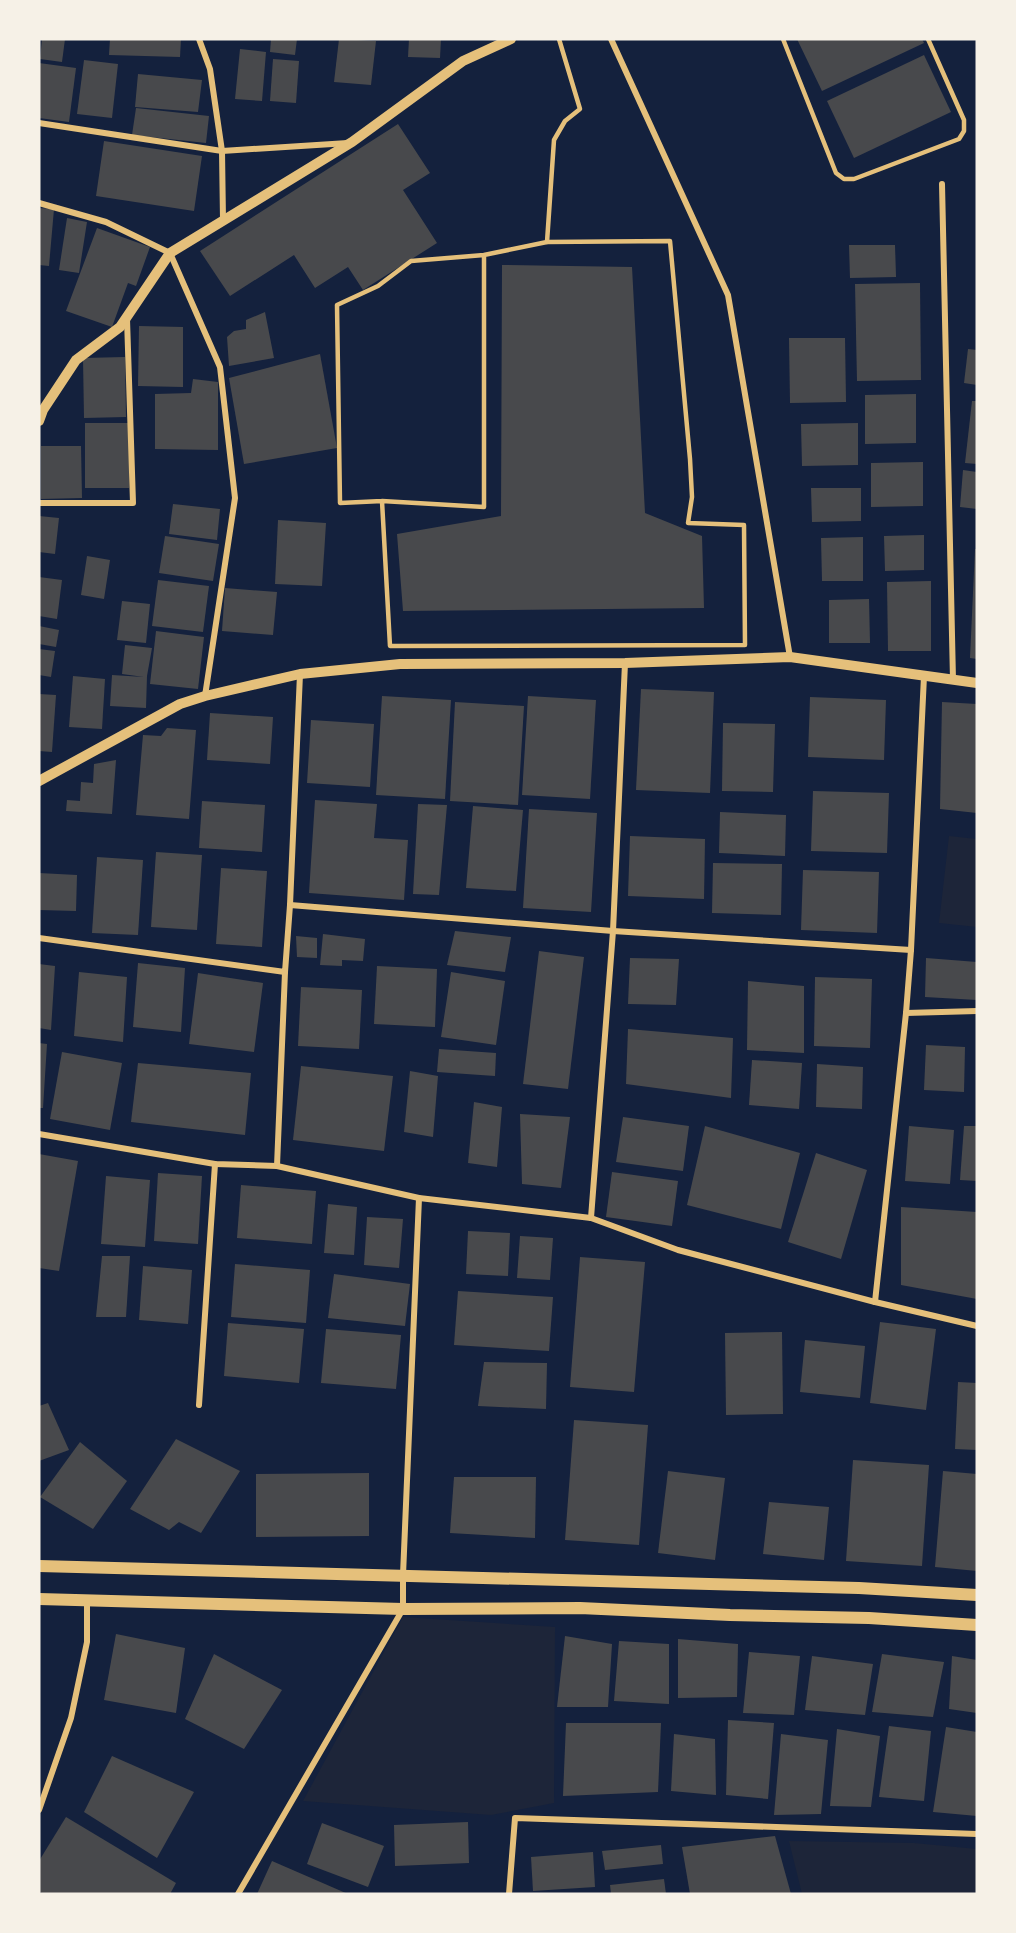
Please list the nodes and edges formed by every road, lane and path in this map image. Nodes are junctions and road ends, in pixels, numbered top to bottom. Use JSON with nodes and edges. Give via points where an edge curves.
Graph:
{"nodes":[{"id":1,"x":199,"y":39,"type":"edge"},
{"id":2,"x":511,"y":39,"type":"edge"},
{"id":3,"x":559,"y":39,"type":"edge"},
{"id":4,"x":611,"y":39,"type":"edge"},
{"id":5,"x":783,"y":39,"type":"edge"},
{"id":6,"x":928,"y":39,"type":"edge"},
{"id":7,"x":496,"y":42,"type":"edge"},
{"id":8,"x":39,"y":123,"type":"edge"},
{"id":9,"x":352,"y":142,"type":"junction"},
{"id":10,"x":222,"y":151,"type":"junction"},
{"id":11,"x":942,"y":184,"type":"dead end"},
{"id":12,"x":39,"y":203,"type":"edge"},
{"id":13,"x":224,"y":221,"type":"junction"},
{"id":14,"x":547,"y":242,"type":"junction"},
{"id":15,"x":170,"y":253,"type":"junction"},
{"id":16,"x":484,"y":255,"type":"junction"},
{"id":17,"x":127,"y":317,"type":"junction"},
{"id":18,"x":39,"y":421,"type":"edge"},
{"id":19,"x":382,"y":501,"type":"junction"},
{"id":20,"x":39,"y":503,"type":"edge"},
{"id":21,"x":790,"y":657,"type":"junction"},
{"id":22,"x":625,"y":663,"type":"junction"},
{"id":23,"x":300,"y":674,"type":"junction"},
{"id":24,"x":924,"y":676,"type":"junction"},
{"id":25,"x":953,"y":680,"type":"junction"},
{"id":26,"x":977,"y":683,"type":"edge"},
{"id":27,"x":206,"y":696,"type":"junction"},
{"id":28,"x":39,"y":781,"type":"edge"},
{"id":29,"x":290,"y":904,"type":"junction"},
{"id":30,"x":613,"y":931,"type":"junction"},
{"id":31,"x":39,"y":938,"type":"edge"},
{"id":32,"x":911,"y":950,"type":"junction"},
{"id":33,"x":285,"y":972,"type":"junction"},
{"id":34,"x":977,"y":1011,"type":"edge"},
{"id":35,"x":906,"y":1013,"type":"junction"},
{"id":36,"x":39,"y":1134,"type":"edge"},
{"id":37,"x":215,"y":1164,"type":"junction"},
{"id":38,"x":277,"y":1166,"type":"junction"},
{"id":39,"x":419,"y":1198,"type":"junction"},
{"id":40,"x":591,"y":1218,"type":"junction"},
{"id":41,"x":875,"y":1302,"type":"junction"},
{"id":42,"x":977,"y":1326,"type":"edge"},
{"id":43,"x":199,"y":1405,"type":"dead end"},
{"id":44,"x":39,"y":1566,"type":"edge"},
{"id":45,"x":403,"y":1575,"type":"junction"},
{"id":46,"x":977,"y":1595,"type":"edge"},
{"id":47,"x":39,"y":1599,"type":"edge"},
{"id":48,"x":87,"y":1600,"type":"junction"},
{"id":49,"x":404,"y":1609,"type":"junction"},
{"id":50,"x":977,"y":1624,"type":"edge"},
{"id":51,"x":39,"y":1810,"type":"edge"},
{"id":52,"x":977,"y":1834,"type":"edge"},
{"id":53,"x":238,"y":1894,"type":"edge"},
{"id":54,"x":509,"y":1894,"type":"edge"}],
"edges":[{"from":1,"to":10,"type":"street","via":[[210,69]]},
{"from":2,"to":7,"type":"street"},
{"from":3,"to":14,"type":"lane","via":[[580,109],[565,121],[554,140]]},
{"from":4,"to":21,"type":"street","via":[[728,295]]},
{"from":5,"to":6,"type":"lane","via":[[836,173],[844,179],[855,179],[959,139],[964,131],[964,120]]},
{"from":7,"to":9,"type":"street","via":[[463,61]]},
{"from":8,"to":10,"type":"street"},
{"from":9,"to":10,"type":"street"},
{"from":9,"to":13,"type":"street"},
{"from":10,"to":13,"type":"street"},
{"from":11,"to":25,"type":"street"},
{"from":12,"to":15,"type":"street","via":[[106,222]]},
{"from":13,"to":15,"type":"street"},
{"from":14,"to":16,"type":"lane"},
{"from":14,"to":19,"type":"lane","via":[[670,241],[690,459],[692,497],[688,523],[744,525],[745,645],[390,646]]},
{"from":15,"to":17,"type":"street"},
{"from":15,"to":27,"type":"street","via":[[220,367],[234,498]]},
{"from":16,"to":19,"type":"lane","via":[[484,507]]},
{"from":16,"to":19,"type":"lane","via":[[411,261],[378,286],[338,305],[340,503]]},
{"from":17,"to":18,"type":"street","via":[[120,327],[76,360]]},
{"from":17,"to":20,"type":"street","via":[[133,504]]},
{"from":21,"to":22,"type":"street"},
{"from":21,"to":24,"type":"street"},
{"from":22,"to":23,"type":"street","via":[[400,664]]},
{"from":22,"to":30,"type":"street"},
{"from":23,"to":27,"type":"street"},
{"from":23,"to":29,"type":"street"},
{"from":24,"to":25,"type":"street"},
{"from":24,"to":32,"type":"street"},
{"from":25,"to":26,"type":"street"},
{"from":27,"to":28,"type":"street","via":[[180,704]]},
{"from":29,"to":30,"type":"street"},
{"from":29,"to":33,"type":"street"},
{"from":30,"to":32,"type":"street"},
{"from":30,"to":40,"type":"street"},
{"from":31,"to":33,"type":"street"},
{"from":32,"to":35,"type":"street"},
{"from":33,"to":38,"type":"street"},
{"from":34,"to":35,"type":"street"},
{"from":35,"to":41,"type":"street"},
{"from":36,"to":37,"type":"street"},
{"from":37,"to":38,"type":"street"},
{"from":37,"to":43,"type":"street"},
{"from":38,"to":39,"type":"street"},
{"from":39,"to":40,"type":"street"},
{"from":39,"to":45,"type":"street"},
{"from":40,"to":41,"type":"street","via":[[678,1250]]},
{"from":41,"to":42,"type":"street"},
{"from":44,"to":45,"type":"main road"},
{"from":45,"to":46,"type":"main road"},
{"from":45,"to":49,"type":"street"},
{"from":47,"to":48,"type":"main road"},
{"from":48,"to":49,"type":"main road"},
{"from":48,"to":51,"type":"street","via":[[87,1642],[71,1718]]},
{"from":49,"to":50,"type":"main road","via":[[580,1608]]},
{"from":49,"to":53,"type":"street"},
{"from":52,"to":54,"type":"street","via":[[515,1818]]}]}
